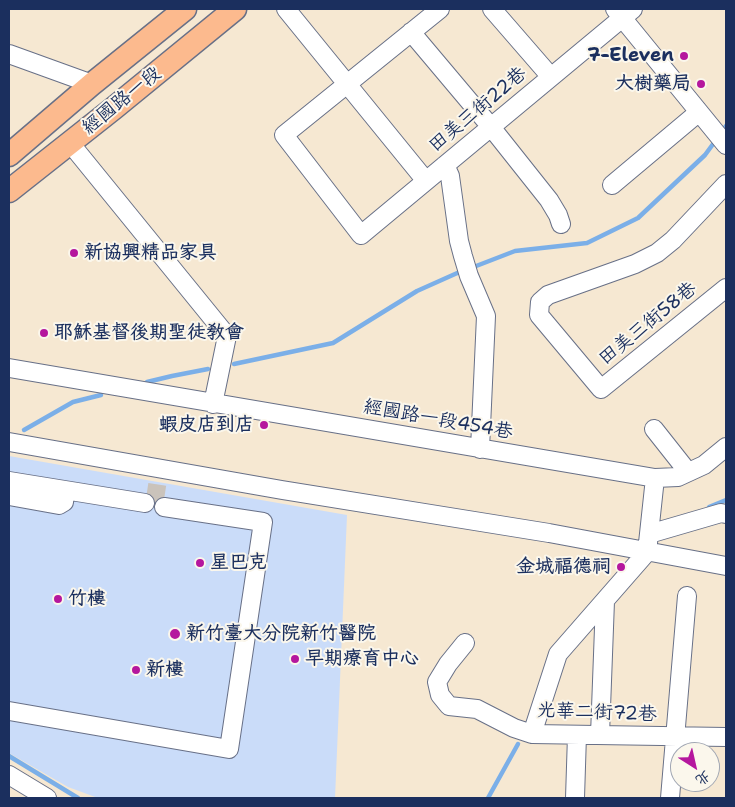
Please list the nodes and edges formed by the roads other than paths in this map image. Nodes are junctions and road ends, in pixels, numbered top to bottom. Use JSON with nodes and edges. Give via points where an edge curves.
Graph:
{"nodes":[{"id":1,"x":185,"y":9,"type":"edge"},
{"id":2,"x":235,"y":9,"type":"edge"},
{"id":3,"x":286,"y":9,"type":"edge"},
{"id":4,"x":440,"y":9,"type":"edge"},
{"id":5,"x":492,"y":9,"type":"edge"},
{"id":6,"x":623,"y":12,"type":"edge"},
{"id":7,"x":411,"y":32,"type":"junction"},
{"id":8,"x":9,"y":54,"type":"edge"},
{"id":9,"x":551,"y":77,"type":"junction"},
{"id":10,"x":92,"y":84,"type":"junction"},
{"id":11,"x":347,"y":84,"type":"junction"},
{"id":12,"x":699,"y":112,"type":"junction"},
{"id":13,"x":491,"y":127,"type":"junction"},
{"id":14,"x":70,"y":143,"type":"junction"},
{"id":15,"x":726,"y":144,"type":"edge"},
{"id":16,"x":9,"y":155,"type":"edge"},
{"id":17,"x":445,"y":165,"type":"junction"},
{"id":18,"x":426,"y":181,"type":"junction"},
{"id":19,"x":726,"y":184,"type":"edge"},
{"id":20,"x":612,"y":185,"type":"dead end"},
{"id":21,"x":9,"y":192,"type":"edge"},
{"id":22,"x":561,"y":224,"type":"dead end"},
{"id":23,"x":726,"y":288,"type":"edge"},
{"id":24,"x":9,"y":368,"type":"edge"},
{"id":25,"x":213,"y":404,"type":"junction"},
{"id":26,"x":654,"y":429,"type":"dead end"},
{"id":27,"x":9,"y":442,"type":"edge"},
{"id":28,"x":726,"y":448,"type":"edge"},
{"id":29,"x":480,"y":449,"type":"junction"},
{"id":30,"x":688,"y":472,"type":"junction"},
{"id":31,"x":655,"y":478,"type":"junction"},
{"id":32,"x":9,"y":481,"type":"edge"},
{"id":33,"x":62,"y":490,"type":"junction"},
{"id":34,"x":9,"y":496,"type":"edge"},
{"id":35,"x":146,"y":497,"type":"tunnel mouth"},
{"id":36,"x":166,"y":501,"type":"tunnel mouth"},
{"id":37,"x":726,"y":514,"type":"edge"},
{"id":38,"x":648,"y":542,"type":"junction"},
{"id":39,"x":726,"y":566,"type":"edge"},
{"id":40,"x":687,"y":596,"type":"dead end"},
{"id":41,"x":605,"y":601,"type":"junction"},
{"id":42,"x":465,"y":643,"type":"dead end"},
{"id":43,"x":9,"y":712,"type":"edge"},
{"id":44,"x":532,"y":734,"type":"junction"},
{"id":45,"x":577,"y":735,"type":"junction"},
{"id":46,"x":600,"y":735,"type":"junction"},
{"id":47,"x":674,"y":737,"type":"junction"},
{"id":48,"x":726,"y":738,"type":"edge"},
{"id":49,"x":9,"y":775,"type":"edge"},
{"id":50,"x":47,"y":798,"type":"edge"},
{"id":51,"x":575,"y":798,"type":"edge"},
{"id":52,"x":670,"y":798,"type":"edge"}],
"edges":[{"from":1,"to":10,"type":"main road","name":"經國路一段"},
{"from":2,"to":14,"type":"main road","name":"經國路一段"},
{"from":3,"to":11,"type":"street"},
{"from":4,"to":7,"type":"street"},
{"from":5,"to":9,"type":"street"},
{"from":6,"to":9,"type":"street","name":"田美三街22巷"},
{"from":6,"to":12,"type":"street"},
{"from":7,"to":11,"type":"street"},
{"from":7,"to":13,"type":"street"},
{"from":8,"to":10,"type":"street"},
{"from":9,"to":13,"type":"street","name":"田美三街22巷"},
{"from":10,"to":16,"type":"main road","name":"經國路一段"},
{"from":11,"to":18,"type":"street"},
{"from":11,"to":18,"type":"street","name":"田美三街22巷","via":[[284,135],[361,235]]},
{"from":12,"to":15,"type":"street"},
{"from":12,"to":20,"type":"street"},
{"from":13,"to":17,"type":"street","name":"田美三街22巷"},
{"from":13,"to":22,"type":"street","via":[[549,200]]},
{"from":14,"to":21,"type":"main road","name":"經國路一段"},
{"from":14,"to":25,"type":"street","via":[[227,336]]},
{"from":17,"to":18,"type":"street","name":"田美三街22巷"},
{"from":17,"to":29,"type":"street","via":[[450,176],[466,268],[486,316]]},
{"from":19,"to":23,"type":"street","name":"田美三街58巷","via":[[657,253],[548,295],[540,302],[539,315],[601,389]]},
{"from":24,"to":25,"type":"street","name":"經國路一段454巷"},
{"from":25,"to":29,"type":"street","name":"經國路一段454巷"},
{"from":26,"to":30,"type":"street"},
{"from":27,"to":38,"type":"street","via":[[549,533]]},
{"from":28,"to":30,"type":"street","name":"經國路一段454巷","via":[[704,465]]},
{"from":29,"to":31,"type":"street","name":"經國路一段454巷"},
{"from":30,"to":31,"type":"street","name":"經國路一段454巷","via":[[678,477]]},
{"from":31,"to":38,"type":"street"},
{"from":32,"to":33,"type":"street"},
{"from":33,"to":34,"type":"street","via":[[64,502],[59,505]]},
{"from":33,"to":35,"type":"street","via":[[114,498]]},
{"from":36,"to":43,"type":"street","via":[[198,512],[263,522],[229,749]]},
{"from":37,"to":38,"type":"street","via":[[721,513]]},
{"from":38,"to":39,"type":"street"},
{"from":38,"to":41,"type":"street"},
{"from":40,"to":47,"type":"street"},
{"from":41,"to":44,"type":"street","via":[[558,654]]},
{"from":41,"to":46,"type":"street"},
{"from":42,"to":44,"type":"street","name":"光華二街72巷","via":[[437,682],[440,694],[449,706],[477,709]]},
{"from":44,"to":45,"type":"street","name":"光華二街72巷"},
{"from":45,"to":46,"type":"street","name":"光華二街72巷"},
{"from":45,"to":51,"type":"street"},
{"from":46,"to":47,"type":"street","name":"光華二街72巷"},
{"from":47,"to":48,"type":"street","name":"光華二街72巷"},
{"from":47,"to":52,"type":"street","name":"光華二街72巷"},
{"from":49,"to":50,"type":"street"}]}
